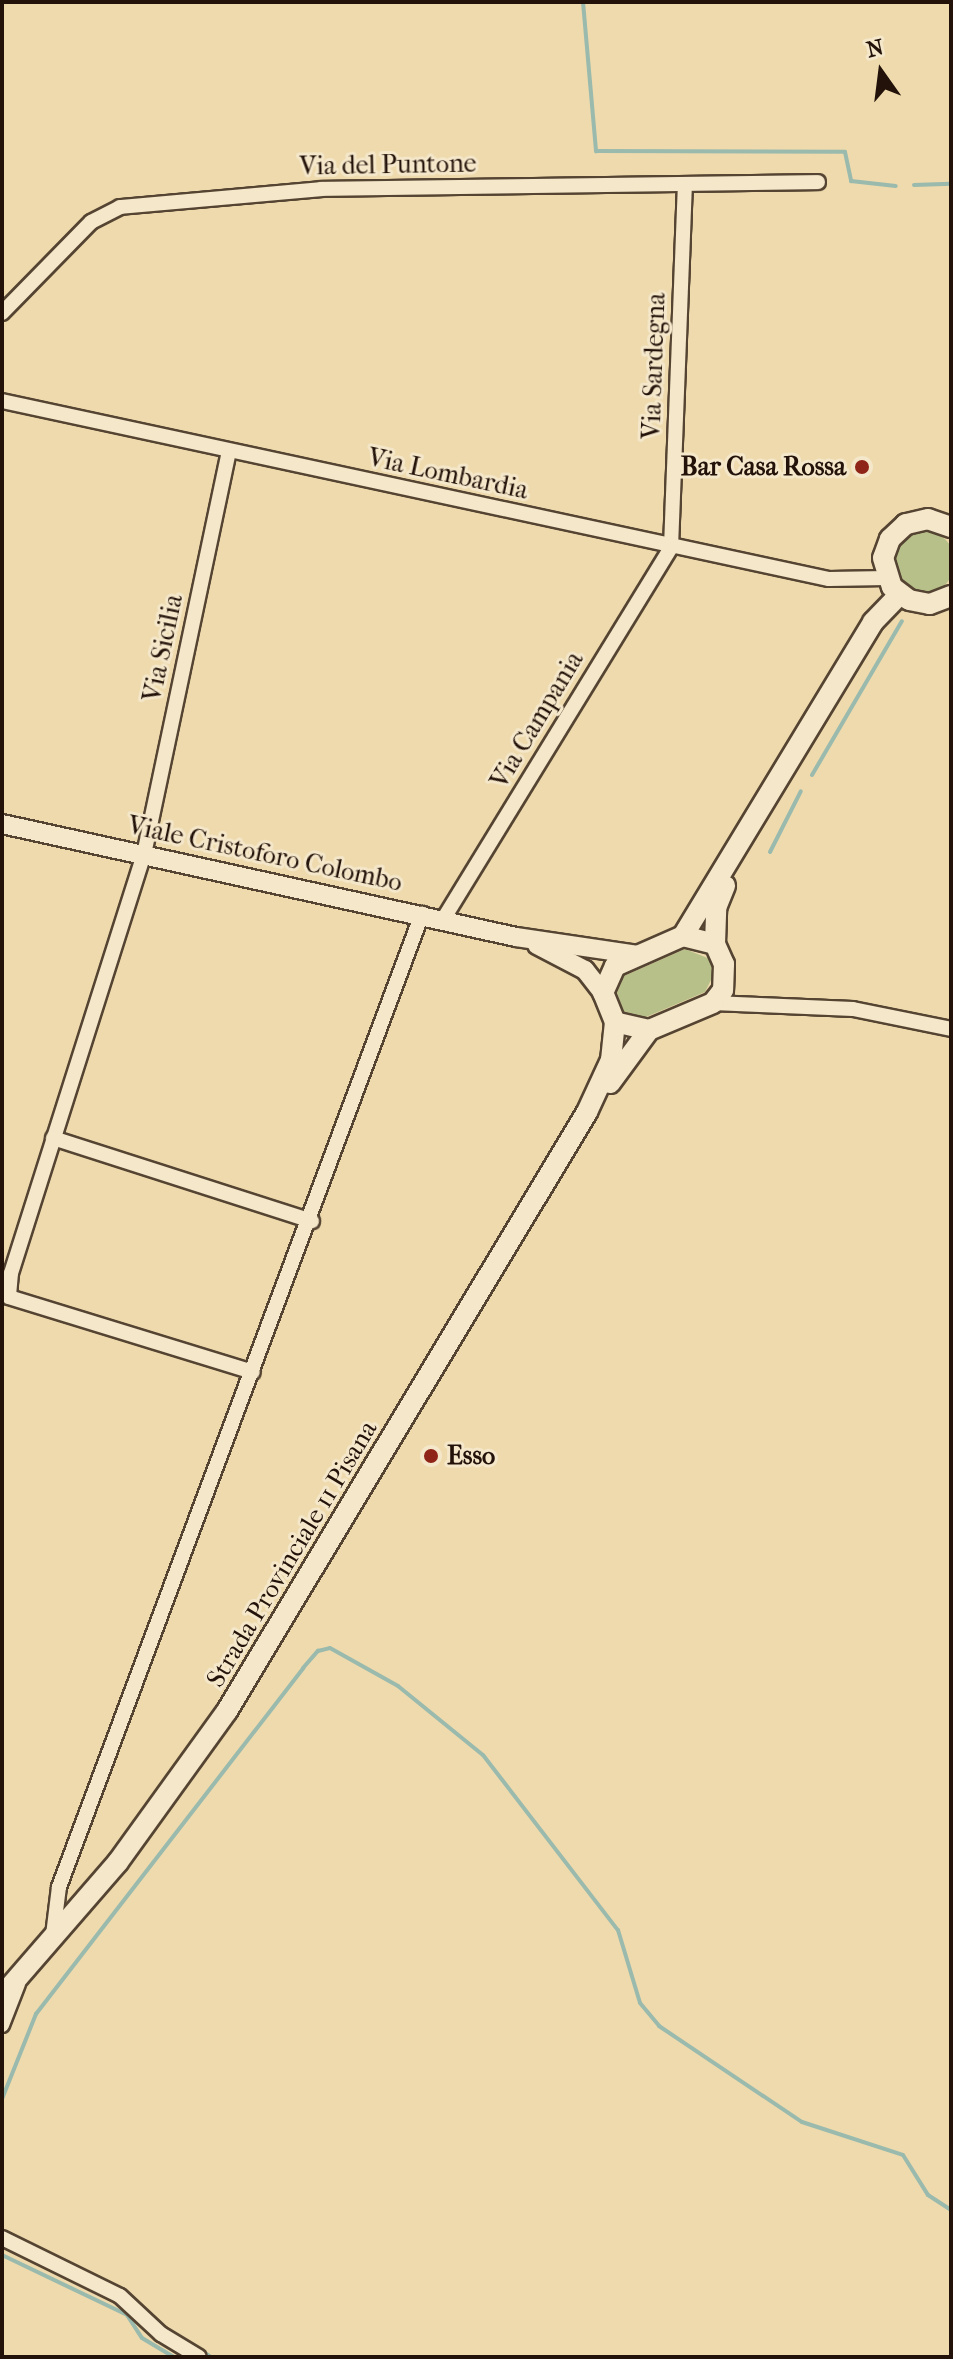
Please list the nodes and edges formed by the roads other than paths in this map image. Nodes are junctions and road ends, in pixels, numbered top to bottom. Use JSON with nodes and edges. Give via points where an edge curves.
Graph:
{"nodes":[{"id":1,"x":818,"y":182,"type":"dead end"},
{"id":2,"x":685,"y":187,"type":"junction"},
{"id":3,"x":2,"y":313,"type":"edge"},
{"id":4,"x":2,"y":401,"type":"edge"},
{"id":5,"x":229,"y":451,"type":"junction"},
{"id":6,"x":951,"y":526,"type":"edge"},
{"id":7,"x":671,"y":547,"type":"junction"},
{"id":8,"x":887,"y":578,"type":"junction"},
{"id":9,"x":899,"y":595,"type":"junction"},
{"id":10,"x":951,"y":596,"type":"edge"},
{"id":11,"x":2,"y":824,"type":"edge"},
{"id":12,"x":741,"y":848,"type":"junction"},
{"id":13,"x":144,"y":854,"type":"junction"},
{"id":14,"x":422,"y":914,"type":"junction"},
{"id":15,"x":444,"y":918,"type":"junction"},
{"id":16,"x":683,"y":936,"type":"junction"},
{"id":17,"x":516,"y":937,"type":"junction"},
{"id":18,"x":715,"y":944,"type":"junction"},
{"id":19,"x":638,"y":955,"type":"junction"},
{"id":20,"x":603,"y":993,"type":"junction"},
{"id":21,"x":713,"y":1003,"type":"junction"},
{"id":22,"x":615,"y":1022,"type":"junction"},
{"id":23,"x":951,"y":1029,"type":"edge"},
{"id":24,"x":649,"y":1030,"type":"junction"},
{"id":25,"x":587,"y":1112,"type":"junction"},
{"id":26,"x":53,"y":1138,"type":"junction"},
{"id":27,"x":312,"y":1221,"type":"junction"},
{"id":28,"x":253,"y":1372,"type":"junction"},
{"id":29,"x":52,"y":1942,"type":"junction"},
{"id":30,"x":20,"y":1978,"type":"junction"},
{"id":31,"x":2,"y":1996,"type":"edge"},
{"id":32,"x":2,"y":2025,"type":"edge"},
{"id":33,"x":2,"y":2238,"type":"edge"},
{"id":34,"x":199,"y":2357,"type":"edge"}],
"edges":[{"from":1,"to":2,"type":"street","name":"Via del Puntone"},
{"from":2,"to":3,"type":"street","name":"Via del Puntone","via":[[321,189],[120,207],[91,222]]},
{"from":2,"to":7,"type":"street","name":"Via Sardegna"},
{"from":4,"to":5,"type":"street","name":"Via Lombardia"},
{"from":5,"to":7,"type":"street","name":"Via Lombardia"},
{"from":5,"to":13,"type":"street","name":"Via Sicilia"},
{"from":6,"to":8,"type":"main road","via":[[928,519],[896,531],[883,558]]},
{"from":7,"to":8,"type":"street","name":"Via Lombardia","via":[[829,579]]},
{"from":7,"to":15,"type":"street","name":"Via Campania"},
{"from":8,"to":9,"type":"main road"},
{"from":9,"to":10,"type":"main road","via":[[930,604]]},
{"from":9,"to":12,"type":"main road","via":[[873,622]]},
{"from":11,"to":13,"type":"street","name":"Viale Cristoforo Colombo"},
{"from":12,"to":16,"type":"main road"},
{"from":12,"to":18,"type":"main road","via":[[716,908]]},
{"from":13,"to":14,"type":"street","name":"Viale Cristoforo Colombo"},
{"from":13,"to":26,"type":"street","name":"Via Sicilia"},
{"from":14,"to":15,"type":"street","name":"Viale Cristoforo Colombo"},
{"from":14,"to":27,"type":"street"},
{"from":15,"to":17,"type":"street","name":"Viale Cristoforo Colombo"},
{"from":16,"to":18,"type":"main road"},
{"from":16,"to":19,"type":"main road"},
{"from":17,"to":19,"type":"street","name":"Viale Cristoforo Colombo"},
{"from":17,"to":20,"type":"street","name":"Viale Cristoforo Colombo","via":[[585,970]]},
{"from":18,"to":21,"type":"main road","via":[[726,977]]},
{"from":19,"to":20,"type":"main road","via":[[615,966]]},
{"from":20,"to":22,"type":"main road","name":"Strada Provinciale 11 Pisana"},
{"from":21,"to":23,"type":"street","via":[[853,1009]]},
{"from":21,"to":24,"type":"main road"},
{"from":22,"to":24,"type":"main road"},
{"from":22,"to":25,"type":"main road","name":"Strada Provinciale 11 Pisana","via":[[611,1060]]},
{"from":24,"to":25,"type":"main road","name":"Strada Provinciale 11 Pisana"},
{"from":25,"to":29,"type":"main road","name":"Strada Provinciale 11 Pisana","via":[[227,1711]]},
{"from":26,"to":27,"type":"street"},
{"from":26,"to":28,"type":"street","name":"Via Sicilia","via":[[9,1297]]},
{"from":27,"to":28,"type":"street"},
{"from":28,"to":29,"type":"street","via":[[59,1887]]},
{"from":29,"to":30,"type":"main road","name":"Strada Provinciale 11 Pisana"},
{"from":30,"to":31,"type":"main road","name":"Strada Provinciale 11 Pisana"},
{"from":30,"to":32,"type":"street"},
{"from":33,"to":34,"type":"street","via":[[120,2296],[161,2334]]}]}
